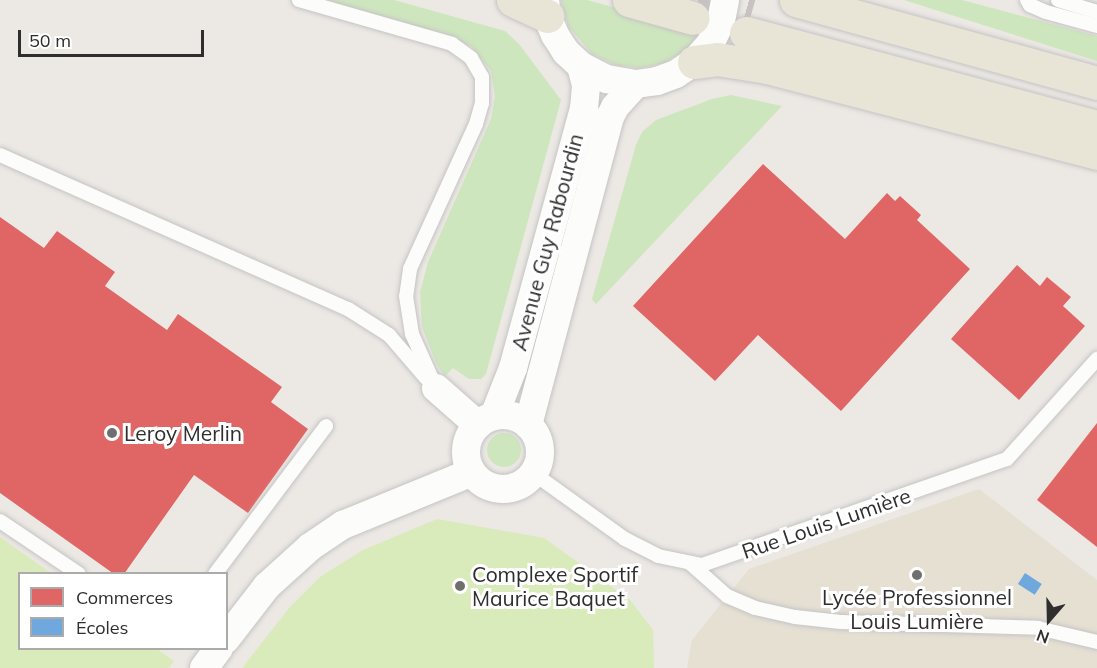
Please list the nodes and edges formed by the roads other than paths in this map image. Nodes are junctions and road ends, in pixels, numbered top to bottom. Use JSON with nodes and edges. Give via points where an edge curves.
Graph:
{"nodes":[{"id":1,"x":299,"y":0,"type":"edge"},
{"id":2,"x":513,"y":0,"type":"edge"},
{"id":3,"x":629,"y":0,"type":"edge"},
{"id":4,"x":796,"y":0,"type":"edge"},
{"id":5,"x":1027,"y":0,"type":"edge"},
{"id":6,"x":1058,"y":0,"type":"edge"},
{"id":7,"x":696,"y":6,"type":"edge"},
{"id":8,"x":546,"y":8,"type":"edge"},
{"id":9,"x":1097,"y":12,"type":"edge"},
{"id":10,"x":741,"y":16,"type":"edge"},
{"id":11,"x":1097,"y":26,"type":"edge"},
{"id":12,"x":694,"y":62,"type":"junction"},
{"id":13,"x":581,"y":66,"type":"junction"},
{"id":14,"x":1097,"y":83,"type":"edge"},
{"id":15,"x":636,"y":84,"type":"junction"},
{"id":16,"x":1097,"y":111,"type":"edge"},
{"id":17,"x":1097,"y":127,"type":"edge"},
{"id":18,"x":1097,"y":153,"type":"edge"},
{"id":19,"x":0,"y":155,"type":"edge"},
{"id":20,"x":1097,"y":359,"type":"edge"},
{"id":21,"x":436,"y":388,"type":"junction"},
{"id":22,"x":486,"y":420,"type":"junction"},
{"id":23,"x":528,"y":425,"type":"junction"},
{"id":24,"x":326,"y":426,"type":"dead end"},
{"id":25,"x":472,"y":472,"type":"junction"},
{"id":26,"x":533,"y":473,"type":"junction"},
{"id":27,"x":0,"y":521,"type":"edge"},
{"id":28,"x":691,"y":564,"type":"junction"},
{"id":29,"x":77,"y":572,"type":"edge"},
{"id":30,"x":216,"y":572,"type":"edge"},
{"id":31,"x":228,"y":636,"type":"edge"},
{"id":32,"x":1097,"y":642,"type":"edge"},
{"id":33,"x":218,"y":650,"type":"edge"},
{"id":34,"x":204,"y":668,"type":"edge"}],
"edges":[{"from":1,"to":21,"type":"lane","via":[[452,44],[471,58],[482,77],[482,103],[476,124],[410,269],[406,296],[412,334]]},
{"from":2,"to":8,"type":"main road"},
{"from":3,"to":7,"type":"main road"},
{"from":4,"to":14,"type":"main road"},
{"from":5,"to":11,"type":"lane","via":[[1046,12]]},
{"from":6,"to":9,"type":"lane"},
{"from":8,"to":13,"type":"street","via":[[555,35]]},
{"from":10,"to":12,"type":"street","via":[[721,21],[710,44]]},
{"from":10,"to":16,"type":"main road"},
{"from":10,"to":17,"type":"main road"},
{"from":12,"to":15,"type":"street","via":[[676,74]]},
{"from":12,"to":18,"type":"main road","via":[[717,59],[767,67]]},
{"from":13,"to":15,"type":"street","via":[[607,79]]},
{"from":13,"to":22,"type":"street","name":"Avenue Guy Rabourdin","via":[[586,85],[584,109],[513,368]]},
{"from":15,"to":23,"type":"street","name":"Avenue Guy Rabourdin","via":[[610,117]]},
{"from":19,"to":21,"type":"lane","via":[[348,309],[389,335]]},
{"from":20,"to":28,"type":"lane","name":"Rue Louis Lumière","via":[[1007,459],[702,565]]},
{"from":21,"to":22,"type":"street"},
{"from":22,"to":23,"type":"street","via":[[518,418]]},
{"from":22,"to":25,"type":"street","via":[[472,432],[466,453]]},
{"from":23,"to":26,"type":"street","via":[[539,443],[538,464]]},
{"from":24,"to":30,"type":"lane"},
{"from":25,"to":26,"type":"street","via":[[481,481],[503,489],[525,482]]},
{"from":25,"to":31,"type":"street","via":[[343,525],[310,547],[267,586]]},
{"from":26,"to":28,"type":"lane","name":"Rue Louis Lumière","via":[[625,538],[658,556]]},
{"from":27,"to":29,"type":"lane"},
{"from":28,"to":32,"type":"lane","via":[[727,596],[755,608],[795,617],[1038,628]]},
{"from":33,"to":34,"type":"street"}]}
